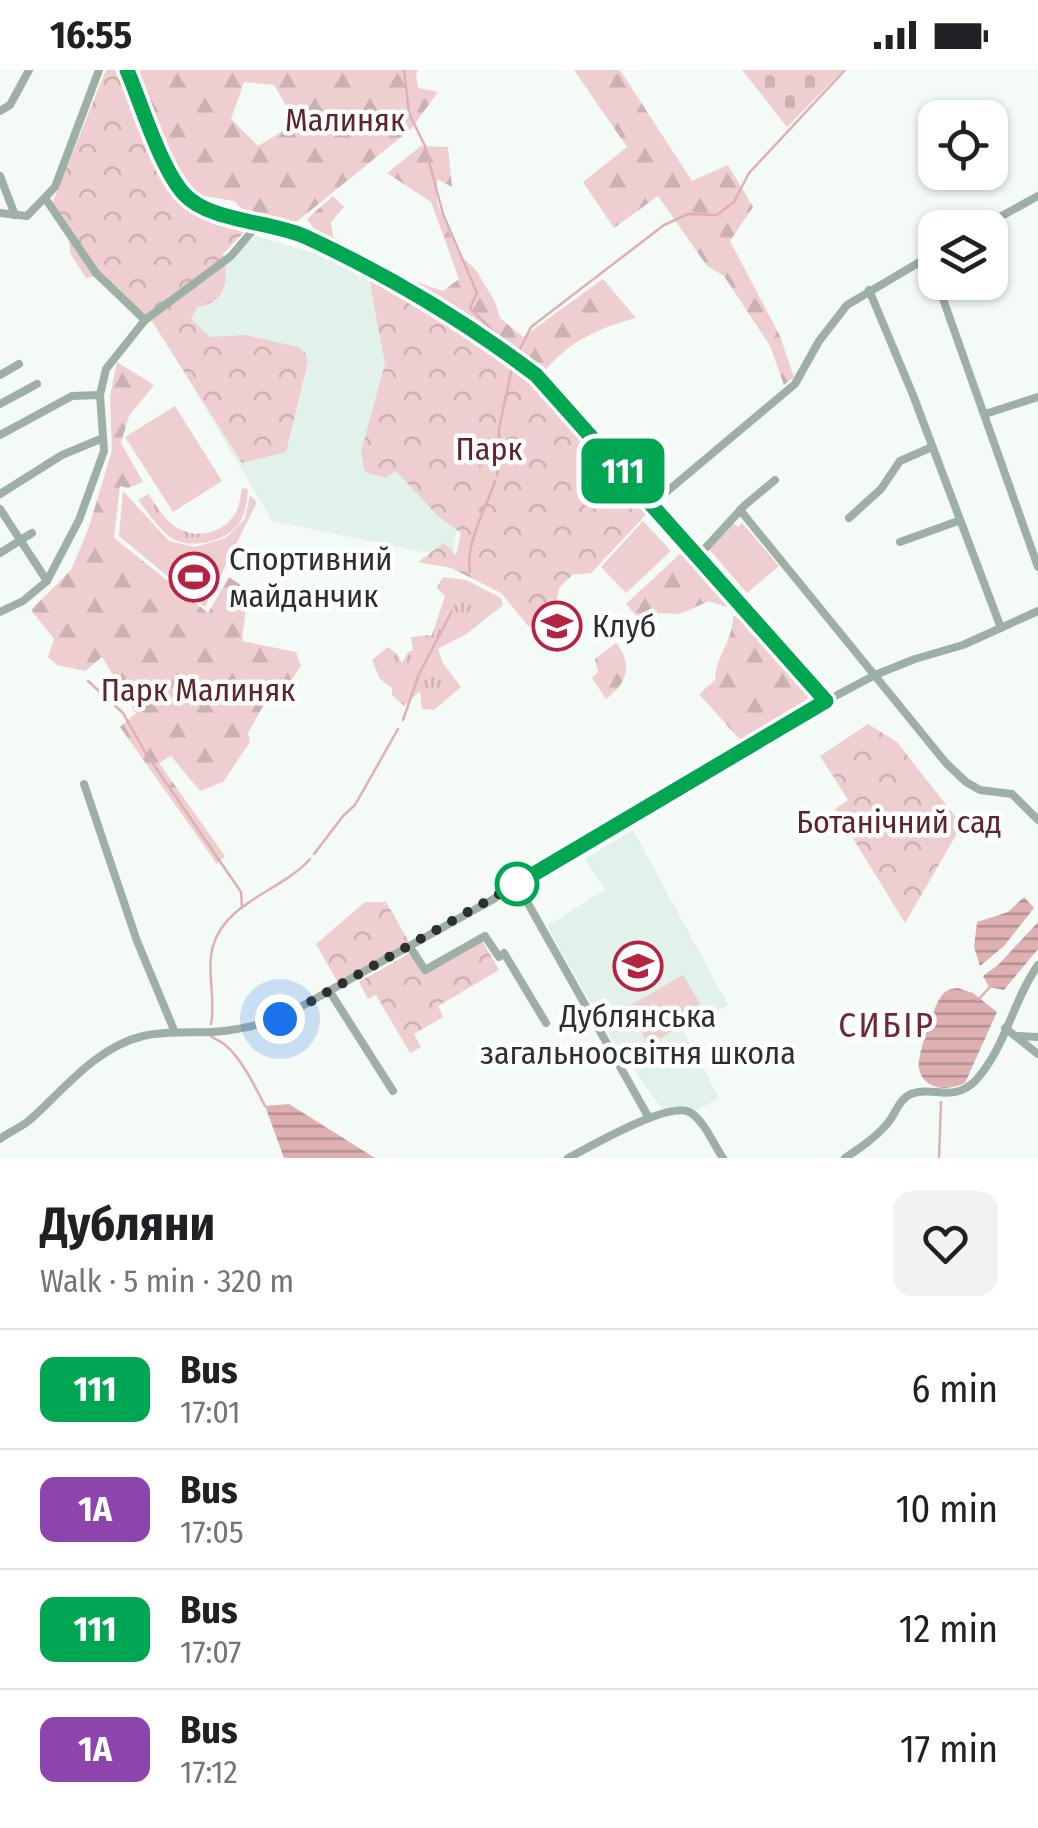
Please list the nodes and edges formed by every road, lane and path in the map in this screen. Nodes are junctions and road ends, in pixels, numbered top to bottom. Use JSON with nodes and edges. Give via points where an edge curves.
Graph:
{"nodes":[{"id":1,"x":29,"y":70,"type":"edge"},
{"id":2,"x":100,"y":70,"type":"edge"},
{"id":3,"x":127,"y":70,"type":"edge"},
{"id":4,"x":0,"y":111,"type":"edge"},
{"id":5,"x":0,"y":176,"type":"edge"},
{"id":6,"x":1038,"y":196,"type":"edge"},
{"id":7,"x":45,"y":198,"type":"junction"},
{"id":8,"x":0,"y":213,"type":"edge"},
{"id":9,"x":1008,"y":213,"type":"edge"},
{"id":10,"x":15,"y":214,"type":"junction"},
{"id":11,"x":260,"y":223,"type":"junction"},
{"id":12,"x":918,"y":262,"type":"edge"},
{"id":13,"x":869,"y":290,"type":"junction"},
{"id":14,"x":943,"y":300,"type":"edge"},
{"id":15,"x":145,"y":320,"type":"junction"},
{"id":16,"x":19,"y":364,"type":"dead end"},
{"id":17,"x":0,"y":375,"type":"edge"},
{"id":18,"x":37,"y":384,"type":"dead end"},
{"id":19,"x":100,"y":395,"type":"junction"},
{"id":20,"x":1038,"y":397,"type":"edge"},
{"id":21,"x":0,"y":404,"type":"edge"},
{"id":22,"x":985,"y":414,"type":"junction"},
{"id":23,"x":0,"y":435,"type":"edge"},
{"id":24,"x":103,"y":438,"type":"junction"},
{"id":25,"x":932,"y":447,"type":"junction"},
{"id":26,"x":775,"y":480,"type":"dead end"},
{"id":27,"x":0,"y":494,"type":"edge"},
{"id":28,"x":652,"y":504,"type":"junction"},
{"id":29,"x":0,"y":509,"type":"edge"},
{"id":30,"x":740,"y":510,"type":"junction"},
{"id":31,"x":849,"y":518,"type":"dead end"},
{"id":32,"x":958,"y":521,"type":"junction"},
{"id":33,"x":32,"y":534,"type":"dead end"},
{"id":34,"x":18,"y":541,"type":"junction"},
{"id":35,"x":900,"y":542,"type":"dead end"},
{"id":36,"x":0,"y":552,"type":"edge"},
{"id":37,"x":699,"y":556,"type":"junction"},
{"id":38,"x":1038,"y":567,"type":"edge"},
{"id":39,"x":47,"y":581,"type":"junction"},
{"id":40,"x":1038,"y":611,"type":"edge"},
{"id":41,"x":0,"y":612,"type":"edge"},
{"id":42,"x":1001,"y":628,"type":"junction"},
{"id":43,"x":876,"y":675,"type":"junction"},
{"id":44,"x":826,"y":701,"type":"junction"},
{"id":45,"x":84,"y":784,"type":"dead end"},
{"id":46,"x":1038,"y":820,"type":"edge"},
{"id":47,"x":517,"y":884,"type":"junction"},
{"id":48,"x":410,"y":946,"type":"junction"},
{"id":49,"x":1038,"y":965,"type":"edge"},
{"id":50,"x":330,"y":992,"type":"junction"},
{"id":51,"x":546,"y":1023,"type":"dead end"},
{"id":52,"x":1005,"y":1028,"type":"junction"},
{"id":53,"x":174,"y":1030,"type":"junction"},
{"id":54,"x":1016,"y":1036,"type":"junction"},
{"id":55,"x":1038,"y":1037,"type":"edge"},
{"id":56,"x":1038,"y":1054,"type":"edge"},
{"id":57,"x":394,"y":1091,"type":"dead end"},
{"id":58,"x":649,"y":1118,"type":"junction"},
{"id":59,"x":0,"y":1139,"type":"edge"},
{"id":60,"x":568,"y":1158,"type":"edge"},
{"id":61,"x":723,"y":1158,"type":"edge"},
{"id":62,"x":845,"y":1158,"type":"edge"}],
"edges":[{"from":1,"to":4,"type":"street"},
{"from":2,"to":7,"type":"street"},
{"from":3,"to":11,"type":"street","via":[[185,196],[204,209]]},
{"from":5,"to":10,"type":"street"},
{"from":6,"to":9,"type":"street"},
{"from":7,"to":10,"type":"street","via":[[26,216]]},
{"from":7,"to":15,"type":"street","via":[[96,272]]},
{"from":8,"to":10,"type":"street"},
{"from":11,"to":15,"type":"street","via":[[231,256]]},
{"from":11,"to":28,"type":"street","via":[[302,235],[367,268],[502,350],[536,375]]},
{"from":12,"to":13,"type":"street"},
{"from":13,"to":25,"type":"street"},
{"from":13,"to":28,"type":"street","via":[[833,320],[786,393]]},
{"from":14,"to":22,"type":"street"},
{"from":15,"to":19,"type":"street","via":[[106,368]]},
{"from":16,"to":17,"type":"street"},
{"from":18,"to":21,"type":"street"},
{"from":19,"to":23,"type":"street","via":[[72,396]]},
{"from":19,"to":24,"type":"street"},
{"from":20,"to":22,"type":"street"},
{"from":22,"to":38,"type":"street"},
{"from":24,"to":27,"type":"street"},
{"from":24,"to":39,"type":"street","via":[[97,477]]},
{"from":25,"to":31,"type":"street","via":[[900,461]]},
{"from":25,"to":32,"type":"street"},
{"from":26,"to":30,"type":"street"},
{"from":28,"to":37,"type":"street"},
{"from":29,"to":34,"type":"street"},
{"from":30,"to":37,"type":"street"},
{"from":30,"to":43,"type":"street"},
{"from":32,"to":35,"type":"street"},
{"from":32,"to":42,"type":"street"},
{"from":33,"to":34,"type":"street"},
{"from":34,"to":36,"type":"street"},
{"from":34,"to":39,"type":"street"},
{"from":37,"to":44,"type":"street"},
{"from":39,"to":41,"type":"street"},
{"from":40,"to":42,"type":"street"},
{"from":42,"to":43,"type":"street"},
{"from":43,"to":44,"type":"street"},
{"from":43,"to":46,"type":"street","via":[[966,782],[1012,794]]},
{"from":44,"to":47,"type":"street"},
{"from":45,"to":53,"type":"street"},
{"from":47,"to":48,"type":"street"},
{"from":47,"to":58,"type":"street"},
{"from":48,"to":50,"type":"street"},
{"from":48,"to":51,"type":"street","via":[[425,970],[485,936],[498,957],[504,954]]},
{"from":49,"to":52,"type":"street"},
{"from":50,"to":53,"type":"street","via":[[250,1028]]},
{"from":50,"to":57,"type":"street"},
{"from":52,"to":54,"type":"street"},
{"from":52,"to":62,"type":"street","via":[[974,1082],[958,1093],[914,1092],[888,1124]]},
{"from":53,"to":59,"type":"street","via":[[114,1048]]},
{"from":54,"to":55,"type":"street"},
{"from":54,"to":56,"type":"street"},
{"from":58,"to":60,"type":"street"},
{"from":58,"to":61,"type":"street","via":[[692,1113]]}]}
